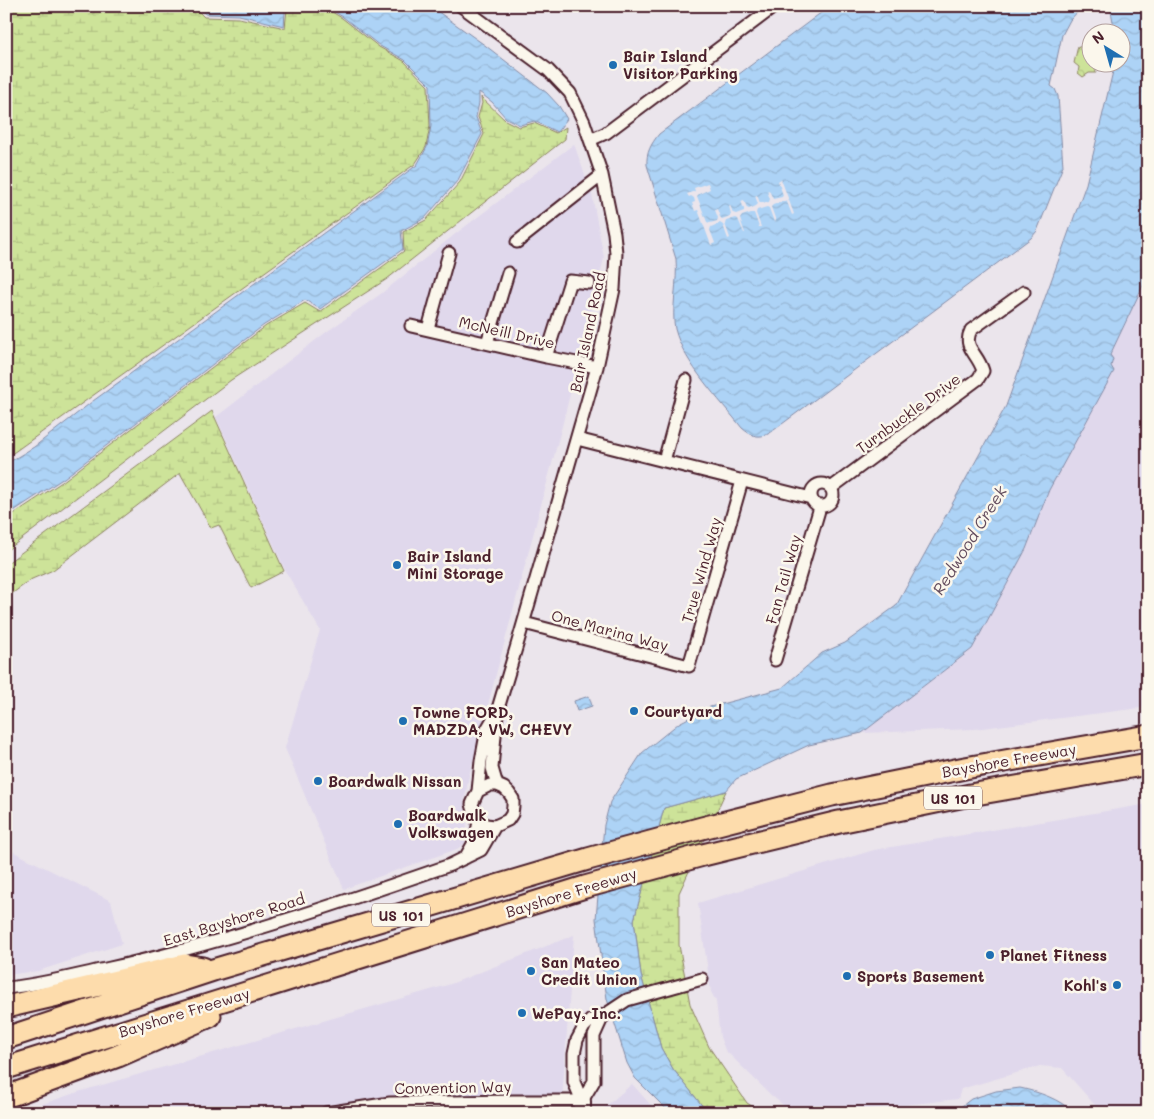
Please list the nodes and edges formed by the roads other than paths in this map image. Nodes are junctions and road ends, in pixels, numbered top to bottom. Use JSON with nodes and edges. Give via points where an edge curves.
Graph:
{"nodes":[{"id":1,"x":461,"y":6,"type":"edge"},
{"id":2,"x":775,"y":6,"type":"edge"},
{"id":3,"x":590,"y":140,"type":"junction"},
{"id":4,"x":602,"y":175,"type":"junction"},
{"id":5,"x":516,"y":242,"type":"dead end"},
{"id":6,"x":449,"y":253,"type":"dead end"},
{"id":7,"x":508,"y":273,"type":"dead end"},
{"id":8,"x":589,"y":283,"type":"dead end"},
{"id":9,"x":1024,"y":292,"type":"dead end"},
{"id":10,"x":411,"y":326,"type":"dead end"},
{"id":11,"x":428,"y":329,"type":"junction"},
{"id":12,"x":487,"y":343,"type":"junction"},
{"id":13,"x":546,"y":357,"type":"junction"},
{"id":14,"x":597,"y":367,"type":"junction"},
{"id":15,"x":686,"y":380,"type":"dead end"},
{"id":16,"x":577,"y":439,"type":"junction"},
{"id":17,"x":664,"y":461,"type":"junction"},
{"id":18,"x":742,"y":481,"type":"junction"},
{"id":19,"x":830,"y":488,"type":"junction"},
{"id":20,"x":811,"y":498,"type":"junction"},
{"id":21,"x":820,"y":507,"type":"junction"},
{"id":22,"x":524,"y":623,"type":"junction"},
{"id":23,"x":775,"y":660,"type":"dead end"},
{"id":24,"x":689,"y":666,"type":"joint"},
{"id":25,"x":497,"y":712,"type":"junction"},
{"id":26,"x":1148,"y":736,"type":"edge"},
{"id":27,"x":1148,"y":764,"type":"edge"},
{"id":28,"x":497,"y":785,"type":"junction"},
{"id":29,"x":478,"y":791,"type":"junction"},
{"id":30,"x":479,"y":820,"type":"junction"},
{"id":31,"x":495,"y":826,"type":"junction"},
{"id":32,"x":465,"y":859,"type":"junction"},
{"id":33,"x":213,"y":970,"type":"junction"},
{"id":34,"x":300,"y":976,"type":"junction"},
{"id":35,"x":702,"y":979,"type":"dead end"},
{"id":36,"x":6,"y":988,"type":"edge"},
{"id":37,"x":6,"y":1007,"type":"edge"},
{"id":38,"x":607,"y":1013,"type":"junction"},
{"id":39,"x":6,"y":1038,"type":"edge"},
{"id":40,"x":6,"y":1068,"type":"edge"},
{"id":41,"x":6,"y":1097,"type":"edge"},
{"id":42,"x":582,"y":1107,"type":"edge"},
{"id":43,"x":326,"y":1113,"type":"edge"}],
"edges":[{"from":1,"to":3,"type":"street","name":"Bair Island Road","via":[[557,78],[574,101]]},
{"from":2,"to":3,"type":"street","via":[[606,133]]},
{"from":3,"to":4,"type":"street","name":"Bair Island Road"},
{"from":4,"to":5,"type":"street"},
{"from":4,"to":14,"type":"street","name":"Bair Island Road","via":[[614,233],[616,270]]},
{"from":6,"to":11,"type":"street"},
{"from":7,"to":12,"type":"street"},
{"from":8,"to":13,"type":"street","via":[[565,280]]},
{"from":9,"to":19,"type":"street","name":"Turnbuckle Drive","via":[[971,330],[967,338],[969,346],[983,371],[978,379]]},
{"from":10,"to":11,"type":"street","name":"McNeill Drive"},
{"from":11,"to":12,"type":"street","name":"McNeill Drive"},
{"from":12,"to":13,"type":"street","name":"McNeill Drive"},
{"from":13,"to":14,"type":"street","name":"McNeill Drive"},
{"from":14,"to":16,"type":"street","name":"Bair Island Road"},
{"from":15,"to":17,"type":"street"},
{"from":16,"to":17,"type":"street"},
{"from":16,"to":22,"type":"street","name":"Bair Island Road"},
{"from":17,"to":18,"type":"street"},
{"from":18,"to":20,"type":"street"},
{"from":18,"to":24,"type":"street","name":"True Wind Way"},
{"from":19,"to":20,"type":"street","via":[[819,485],[812,490]]},
{"from":19,"to":21,"type":"street","via":[[832,501]]},
{"from":20,"to":21,"type":"street"},
{"from":21,"to":23,"type":"street","name":"Fan Tail Way"},
{"from":22,"to":24,"type":"street","name":"One Marina Way"},
{"from":22,"to":25,"type":"street","name":"Bair Island Road"},
{"from":25,"to":28,"type":"street","name":"Bair Island Road","via":[[492,768]]},
{"from":25,"to":29,"type":"street","name":"Bair Island Road","via":[[488,728],[480,761]]},
{"from":26,"to":33,"type":"highway","name":"Bayshore Freeway","number":"US 101","via":[[965,768],[762,812],[588,859]]},
{"from":27,"to":34,"type":"highway","name":"Bayshore Freeway","number":"US 101","via":[[970,794],[759,841],[586,887]]},
{"from":28,"to":29,"type":"street"},
{"from":28,"to":31,"type":"street","via":[[509,793],[514,806],[508,820]]},
{"from":29,"to":30,"type":"street","via":[[472,804]]},
{"from":30,"to":31,"type":"street"},
{"from":30,"to":32,"type":"street","via":[[476,839]]},
{"from":31,"to":32,"type":"street","name":"East Bayshore Road","via":[[481,850]]},
{"from":32,"to":36,"type":"street","name":"East Bayshore Road","via":[[344,902],[192,948],[34,985]]},
{"from":33,"to":37,"type":"highway","via":[[185,965]]},
{"from":33,"to":39,"type":"highway","name":"Bayshore Freeway","number":"US 101"},
{"from":34,"to":40,"type":"highway","name":"Bayshore Freeway","number":"US 101"},
{"from":34,"to":41,"type":"highway","via":[[143,1046]]},
{"from":35,"to":38,"type":"street","via":[[627,1000]]},
{"from":38,"to":42,"type":"street","via":[[594,1036],[594,1081]]},
{"from":38,"to":42,"type":"street","via":[[591,1020],[577,1040],[574,1082]]},
{"from":42,"to":43,"type":"street","name":"Convention Way","via":[[513,1101],[390,1103]]}]}
